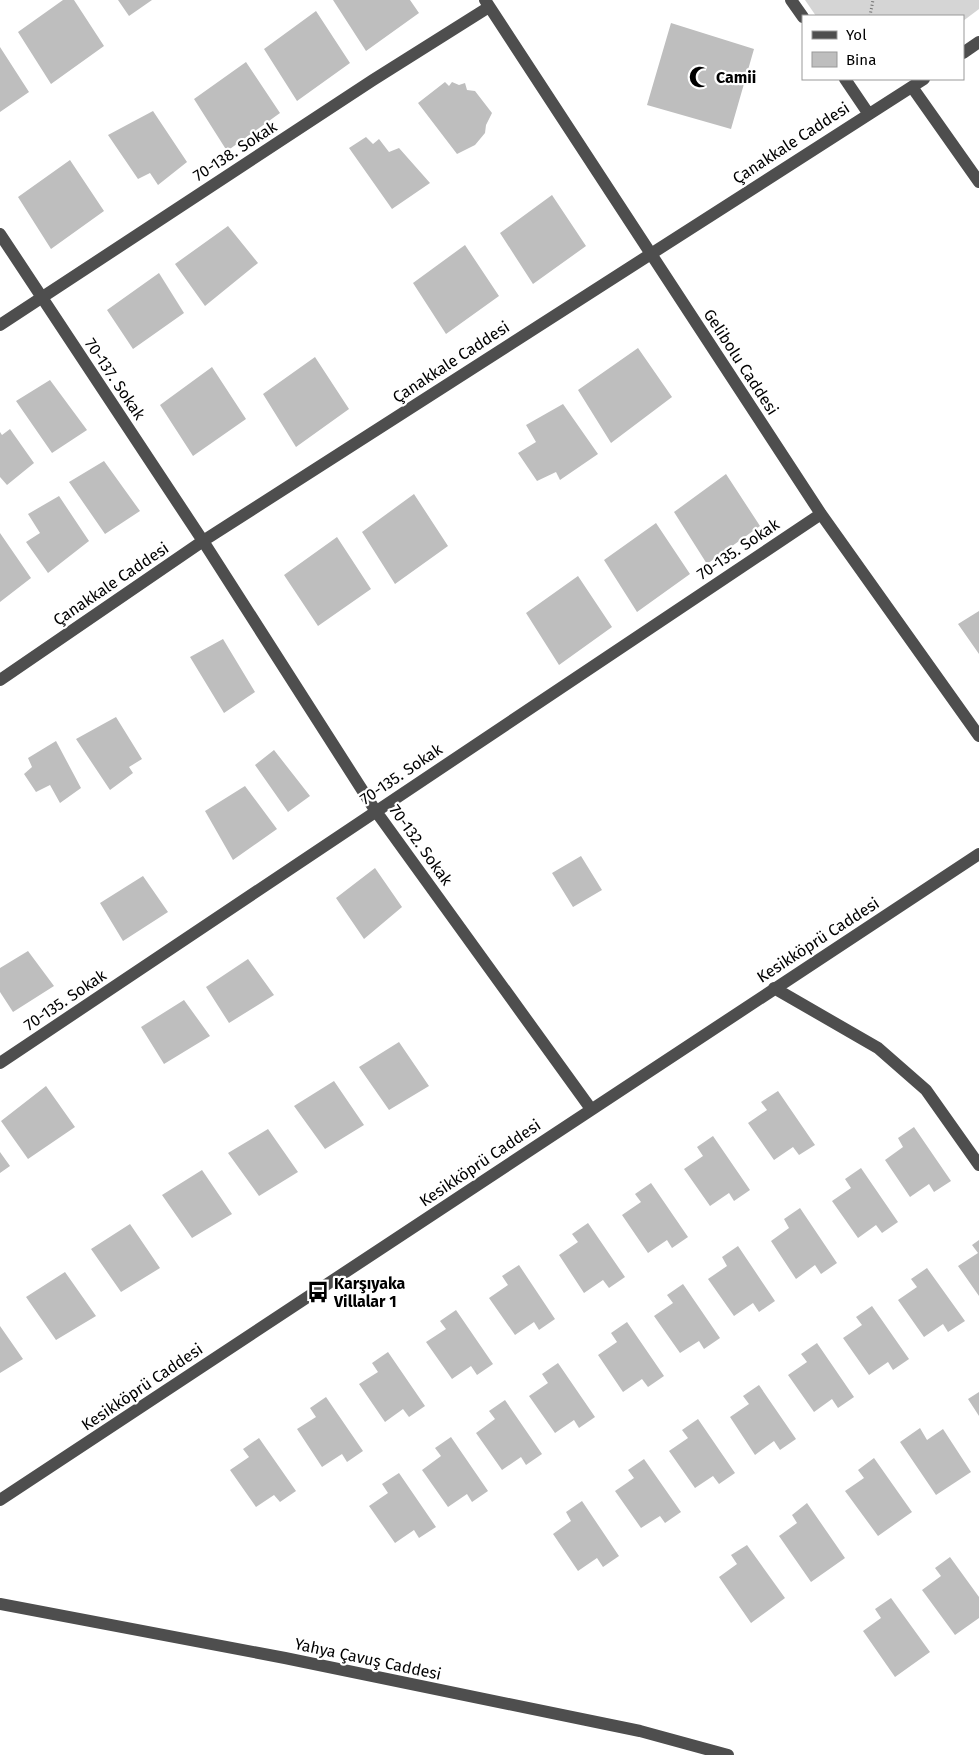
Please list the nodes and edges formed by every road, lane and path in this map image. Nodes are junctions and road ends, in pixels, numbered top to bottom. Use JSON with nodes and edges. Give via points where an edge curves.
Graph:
{"nodes":[{"id":1,"x":791,"y":0,"type":"edge"},
{"id":2,"x":873,"y":0,"type":"edge"},
{"id":3,"x":487,"y":4,"type":"edge"},
{"id":4,"x":870,"y":15,"type":"edge"},
{"id":5,"x":802,"y":16,"type":"edge"},
{"id":6,"x":979,"y":42,"type":"edge"},
{"id":7,"x":964,"y":52,"type":"edge"},
{"id":8,"x":846,"y":80,"type":"edge"},
{"id":9,"x":922,"y":80,"type":"edge"},
{"id":10,"x":912,"y":87,"type":"junction"},
{"id":11,"x":868,"y":113,"type":"junction"},
{"id":12,"x":979,"y":182,"type":"edge"},
{"id":13,"x":0,"y":234,"type":"edge"},
{"id":14,"x":650,"y":253,"type":"junction"},
{"id":15,"x":41,"y":298,"type":"junction"},
{"id":16,"x":0,"y":325,"type":"edge"},
{"id":17,"x":821,"y":514,"type":"junction"},
{"id":18,"x":203,"y":541,"type":"junction"},
{"id":19,"x":0,"y":680,"type":"edge"},
{"id":20,"x":979,"y":736,"type":"edge"},
{"id":21,"x":376,"y":810,"type":"junction"},
{"id":22,"x":979,"y":854,"type":"edge"},
{"id":23,"x":774,"y":988,"type":"junction"},
{"id":24,"x":0,"y":1063,"type":"edge"},
{"id":25,"x":591,"y":1109,"type":"junction"},
{"id":26,"x":979,"y":1165,"type":"edge"},
{"id":27,"x":0,"y":1500,"type":"edge"},
{"id":28,"x":0,"y":1604,"type":"edge"},
{"id":29,"x":728,"y":1755,"type":"edge"}],
"edges":[{"from":1,"to":5,"type":"street"},
{"from":2,"to":4,"type":"path"},
{"from":3,"to":14,"type":"street","name":"Gelibolu Caddesi"},
{"from":3,"to":15,"type":"street","name":"70-138. Sokak"},
{"from":6,"to":7,"type":"street"},
{"from":8,"to":11,"type":"street"},
{"from":9,"to":10,"type":"street","name":"Çanakkale Caddesi"},
{"from":10,"to":11,"type":"street","name":"Çanakkale Caddesi"},
{"from":10,"to":12,"type":"street"},
{"from":11,"to":14,"type":"street","name":"Çanakkale Caddesi"},
{"from":13,"to":15,"type":"street","name":"70-137. Sokak"},
{"from":14,"to":17,"type":"street","name":"Gelibolu Caddesi"},
{"from":14,"to":18,"type":"street","name":"Çanakkale Caddesi"},
{"from":15,"to":16,"type":"street","name":"70-138. Sokak"},
{"from":15,"to":18,"type":"street","name":"70-137. Sokak"},
{"from":17,"to":20,"type":"street","name":"Gelibolu Caddesi"},
{"from":17,"to":21,"type":"street","name":"70-135. Sokak"},
{"from":18,"to":19,"type":"street","name":"Çanakkale Caddesi"},
{"from":18,"to":21,"type":"street","name":"70-132. Sokak"},
{"from":21,"to":24,"type":"street","name":"70-135. Sokak"},
{"from":21,"to":25,"type":"street","name":"70-132. Sokak"},
{"from":22,"to":23,"type":"street","name":"Kesikköprü Caddesi"},
{"from":23,"to":25,"type":"street","name":"Kesikköprü Caddesi"},
{"from":23,"to":26,"type":"street","via":[[878,1048],[926,1090]]},
{"from":25,"to":27,"type":"street","name":"Kesikköprü Caddesi"},
{"from":28,"to":29,"type":"street","name":"Yahya Çavuş Caddesi","via":[[640,1731]]}]}
